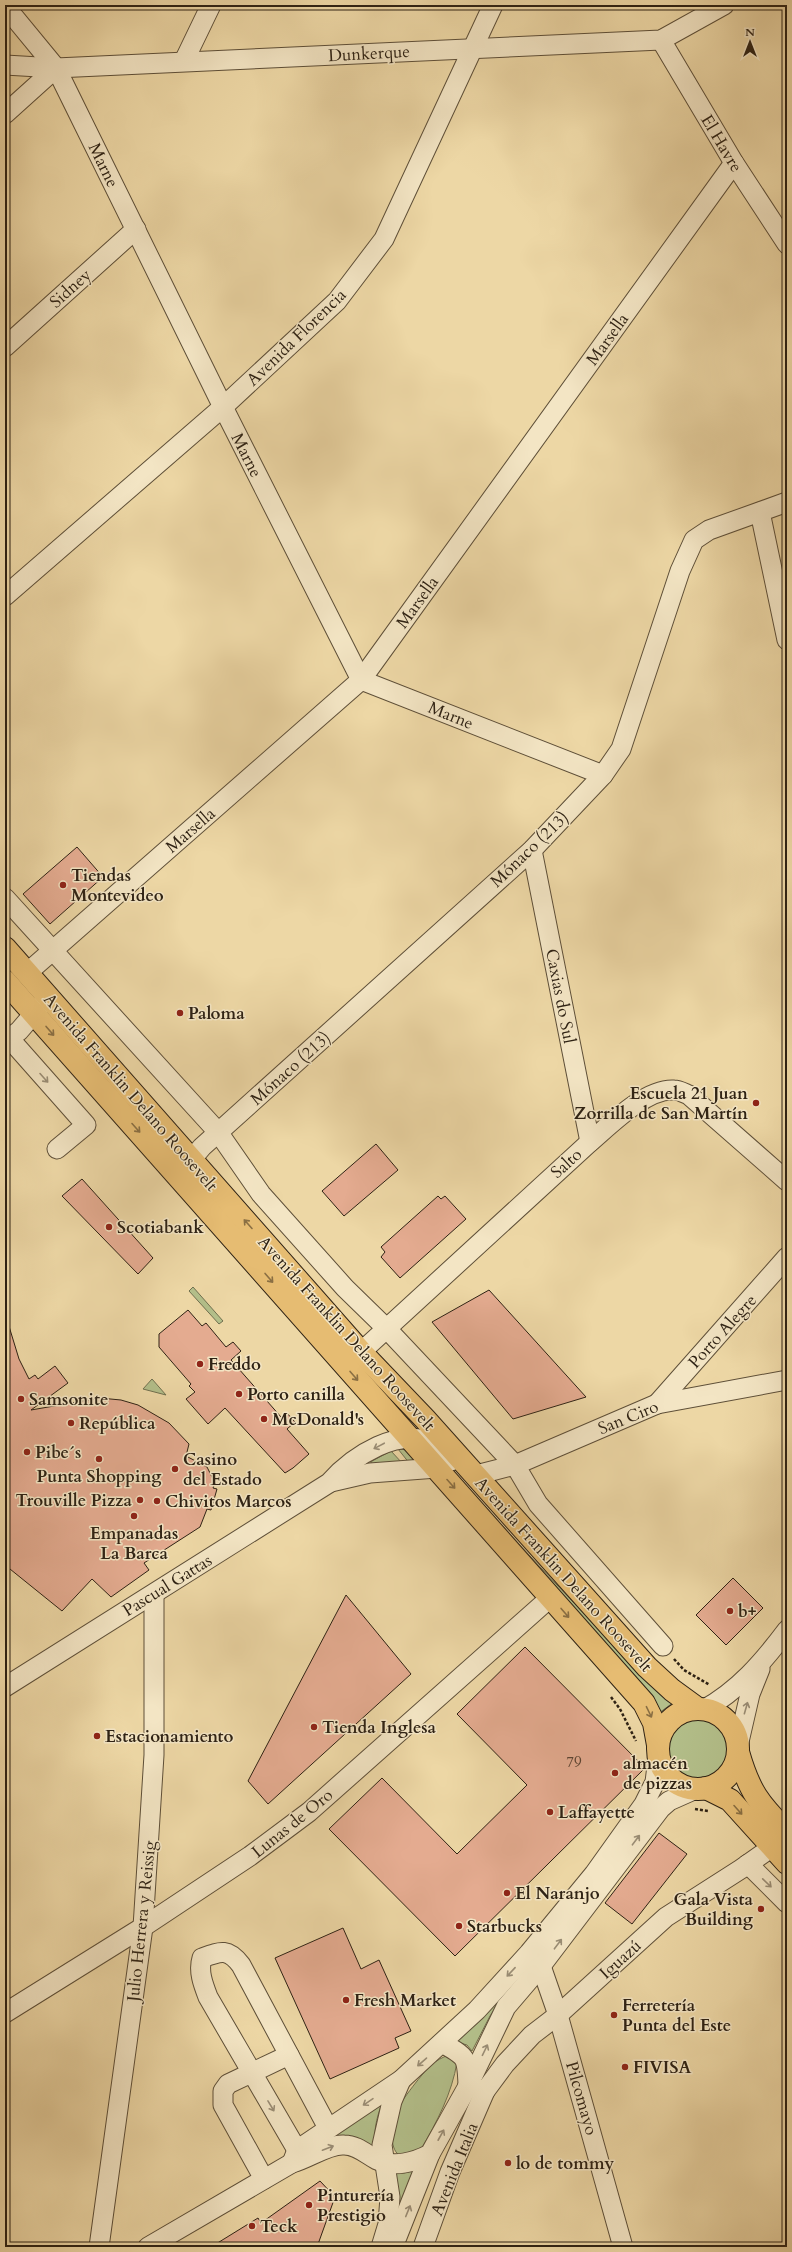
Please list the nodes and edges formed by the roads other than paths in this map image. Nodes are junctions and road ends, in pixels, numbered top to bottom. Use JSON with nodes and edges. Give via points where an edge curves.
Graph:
{"nodes":[{"id":1,"x":211,"y":5,"type":"edge"},
{"id":2,"x":493,"y":5,"type":"edge"},
{"id":3,"x":724,"y":5,"type":"edge"},
{"id":4,"x":5,"y":6,"type":"edge"},
{"id":5,"x":661,"y":40,"type":"junction"},
{"id":6,"x":471,"y":48,"type":"junction"},
{"id":7,"x":184,"y":61,"type":"junction"},
{"id":8,"x":5,"y":65,"type":"edge"},
{"id":9,"x":56,"y":68,"type":"junction"},
{"id":10,"x":5,"y":114,"type":"edge"},
{"id":11,"x":734,"y":163,"type":"junction"},
{"id":12,"x":136,"y":229,"type":"junction"},
{"id":13,"x":787,"y":244,"type":"edge"},
{"id":14,"x":5,"y":347,"type":"edge"},
{"id":15,"x":223,"y":407,"type":"junction"},
{"id":16,"x":787,"y":502,"type":"edge"},
{"id":17,"x":760,"y":512,"type":"junction"},
{"id":18,"x":7,"y":589,"type":"edge"},
{"id":19,"x":787,"y":640,"type":"edge"},
{"id":20,"x":361,"y":680,"type":"junction"},
{"id":21,"x":603,"y":775,"type":"junction"},
{"id":22,"x":532,"y":850,"type":"junction"},
{"id":23,"x":5,"y":898,"type":"edge"},
{"id":24,"x":5,"y":948,"type":"edge"},
{"id":25,"x":51,"y":950,"type":"junction"},
{"id":26,"x":27,"y":973,"type":"junction"},
{"id":27,"x":5,"y":981,"type":"edge"},
{"id":28,"x":41,"y":1006,"type":"junction"},
{"id":29,"x":7,"y":1040,"type":"edge"},
{"id":30,"x":218,"y":1132,"type":"junction"},
{"id":31,"x":590,"y":1142,"type":"junction"},
{"id":32,"x":58,"y":1149,"type":"dead end"},
{"id":33,"x":191,"y":1160,"type":"junction"},
{"id":34,"x":787,"y":1181,"type":"edge"},
{"id":35,"x":787,"y":1258,"type":"edge"},
{"id":36,"x":386,"y":1328,"type":"junction"},
{"id":37,"x":361,"y":1352,"type":"junction"},
{"id":38,"x":787,"y":1380,"type":"edge"},
{"id":39,"x":657,"y":1404,"type":"junction"},
{"id":40,"x":411,"y":1439,"type":"junction"},
{"id":41,"x":515,"y":1465,"type":"junction"},
{"id":42,"x":437,"y":1468,"type":"junction"},
{"id":43,"x":476,"y":1475,"type":"junction"},
{"id":44,"x":329,"y":1482,"type":"junction"},
{"id":45,"x":494,"y":1496,"type":"junction"},
{"id":46,"x":154,"y":1594,"type":"junction"},
{"id":47,"x":551,"y":1597,"type":"junction"},
{"id":48,"x":787,"y":1630,"type":"edge"},
{"id":49,"x":663,"y":1646,"type":"dead end"},
{"id":50,"x":762,"y":1663,"type":"junction"},
{"id":51,"x":5,"y":1687,"type":"edge"},
{"id":52,"x":700,"y":1710,"type":"junction"},
{"id":53,"x":738,"y":1749,"type":"junction"},
{"id":54,"x":658,"y":1752,"type":"junction"},
{"id":55,"x":701,"y":1789,"type":"junction"},
{"id":56,"x":782,"y":1838,"type":"edge"},
{"id":57,"x":787,"y":1863,"type":"edge"},
{"id":58,"x":748,"y":1864,"type":"junction"},
{"id":59,"x":600,"y":1877,"type":"junction"},
{"id":60,"x":787,"y":1903,"type":"edge"},
{"id":61,"x":143,"y":1927,"type":"junction"},
{"id":62,"x":535,"y":1960,"type":"junction"},
{"id":63,"x":5,"y":2013,"type":"edge"},
{"id":64,"x":558,"y":2015,"type":"junction"},
{"id":65,"x":442,"y":2043,"type":"junction"},
{"id":66,"x":289,"y":2055,"type":"junction"},
{"id":67,"x":251,"y":2072,"type":"junction"},
{"id":68,"x":401,"y":2080,"type":"junction"},
{"id":69,"x":477,"y":2088,"type":"junction"},
{"id":70,"x":328,"y":2128,"type":"junction"},
{"id":71,"x":430,"y":2154,"type":"junction"},
{"id":72,"x":295,"y":2156,"type":"junction"},
{"id":73,"x":386,"y":2163,"type":"junction"},
{"id":74,"x":264,"y":2179,"type":"junction"},
{"id":75,"x":99,"y":2247,"type":"edge"},
{"id":76,"x":148,"y":2247,"type":"edge"},
{"id":77,"x":381,"y":2247,"type":"edge"},
{"id":78,"x":393,"y":2247,"type":"edge"},
{"id":79,"x":423,"y":2247,"type":"edge"},
{"id":80,"x":623,"y":2247,"type":"edge"}],
"edges":[{"from":1,"to":7,"type":"street"},
{"from":2,"to":6,"type":"street","name":"Avenida Florencia"},
{"from":3,"to":5,"type":"street","name":"Dunkerque"},
{"from":4,"to":9,"type":"street","name":"Marne"},
{"from":5,"to":6,"type":"street","name":"Dunkerque"},
{"from":5,"to":11,"type":"street","name":"El Havre"},
{"from":6,"to":7,"type":"street","name":"Dunkerque"},
{"from":6,"to":15,"type":"street","name":"Avenida Florencia","via":[[384,239],[337,301]]},
{"from":7,"to":9,"type":"street","name":"Dunkerque"},
{"from":8,"to":9,"type":"street","name":"Dunkerque"},
{"from":9,"to":10,"type":"street"},
{"from":9,"to":12,"type":"street","name":"Marne"},
{"from":11,"to":13,"type":"street","name":"El Havre"},
{"from":11,"to":20,"type":"street","name":"Marsella"},
{"from":12,"to":14,"type":"street","name":"Sidney"},
{"from":12,"to":15,"type":"street","name":"Marne"},
{"from":15,"to":18,"type":"street","name":"Avenida Florencia"},
{"from":15,"to":20,"type":"street","name":"Marne"},
{"from":16,"to":17,"type":"street","name":"Mónaco (213)"},
{"from":17,"to":19,"type":"street"},
{"from":17,"to":21,"type":"street","name":"Mónaco (213)","via":[[709,530],[694,540],[680,571],[621,749]]},
{"from":20,"to":21,"type":"street","name":"Marne"},
{"from":20,"to":25,"type":"street","name":"Marsella"},
{"from":21,"to":22,"type":"street","name":"Mónaco (213)"},
{"from":22,"to":30,"type":"street","name":"Mónaco (213)"},
{"from":22,"to":31,"type":"street","name":"Caxias do Sul"},
{"from":23,"to":25,"type":"street","name":"Avenida Franklin Delano Roosevelt"},
{"from":24,"to":26,"type":"main road","name":"Avenida Franklin Delano Roosevelt"},
{"from":25,"to":26,"type":"street","name":"Marsella"},
{"from":25,"to":30,"type":"street","name":"Avenida Franklin Delano Roosevelt"},
{"from":26,"to":28,"type":"main road","name":"Avenida Franklin Delano Roosevelt"},
{"from":27,"to":28,"type":"main road","name":"Avenida Franklin Delano Roosevelt"},
{"from":28,"to":29,"type":"street","via":[[19,1031]]},
{"from":28,"to":33,"type":"main road","name":"Avenida Franklin Delano Roosevelt"},
{"from":28,"to":40,"type":"main road","name":"Avenida Franklin Delano Roosevelt","one_way":true},
{"from":29,"to":32,"type":"street","one_way":true,"via":[[86,1125]]},
{"from":30,"to":33,"type":"street","name":"Mónaco (213)"},
{"from":30,"to":36,"type":"street","name":"Avenida Franklin Delano Roosevelt","via":[[261,1194],[345,1288]]},
{"from":31,"to":34,"type":"street","name":"Salto","via":[[623,1113],[664,1090],[675,1090],[688,1094]]},
{"from":31,"to":36,"type":"street","name":"Salto"},
{"from":37,"to":33,"type":"main road","name":"Avenida Franklin Delano Roosevelt","one_way":true},
{"from":35,"to":39,"type":"street","name":"Porto Alegre"},
{"from":36,"to":37,"type":"street","name":"Salto"},
{"from":36,"to":41,"type":"street","name":"Avenida Franklin Delano Roosevelt"},
{"from":37,"to":43,"type":"main road","name":"Avenida Franklin Delano Roosevelt"},
{"from":38,"to":39,"type":"street","name":"San Ciro"},
{"from":39,"to":41,"type":"street","name":"San Ciro"},
{"from":40,"to":42,"type":"main road","name":"Avenida Franklin Delano Roosevelt"},
{"from":40,"to":44,"type":"street","name":"Pascual Gattas","one_way":true,"via":[[387,1442],[369,1451],[343,1467]]},
{"from":40,"to":45,"type":"street","name":"Pascual Gattas","via":[[437,1446],[475,1486]]},
{"from":41,"to":43,"type":"street","name":"San Ciro"},
{"from":41,"to":49,"type":"street","name":"Avenida Franklin Delano Roosevelt","via":[[538,1504]]},
{"from":42,"to":44,"type":"street","name":"Pascual Gattas","via":[[370,1473]]},
{"from":42,"to":47,"type":"main road","name":"Avenida Franklin Delano Roosevelt","one_way":true},
{"from":43,"to":45,"type":"main road","name":"Avenida Franklin Delano Roosevelt"},
{"from":44,"to":46,"type":"street","name":"Pascual Gattas"},
{"from":45,"to":52,"type":"main road","name":"Avenida Franklin Delano Roosevelt","via":[[647,1667],[672,1690]]},
{"from":46,"to":51,"type":"street","name":"Pascual Gattas"},
{"from":46,"to":61,"type":"street","name":"Julio Herrera y Reissig","via":[[154,1755]]},
{"from":47,"to":54,"type":"main road","name":"Avenida Franklin Delano Roosevelt","one_way":true,"via":[[644,1703],[654,1723]]},
{"from":47,"to":61,"type":"street","name":"Lunas de Oro","via":[[308,1812],[250,1856]]},
{"from":48,"to":50,"type":"street"},
{"from":50,"to":52,"type":"street","via":[[730,1693]]},
{"from":53,"to":50,"type":"street","one_way":true,"via":[[750,1694]]},
{"from":52,"to":53,"type":"main road","via":[[721,1716],[728,1723],[736,1737]]},
{"from":52,"to":54,"type":"main road","via":[[686,1711],[667,1724],[660,1734]]},
{"from":53,"to":55,"type":"main road","via":[[731,1771],[716,1785]]},
{"from":53,"to":56,"type":"main road","via":[[745,1775],[755,1797]]},
{"from":54,"to":55,"type":"main road","via":[[668,1777],[686,1788]]},
{"from":54,"to":59,"type":"street","via":[[655,1782]]},
{"from":55,"to":56,"type":"main road","one_way":true,"via":[[730,1800]]},
{"from":59,"to":55,"type":"street","one_way":true,"via":[[660,1808],[669,1801]]},
{"from":56,"to":57,"type":"main road"},
{"from":56,"to":58,"type":"street","name":"Iguazú"},
{"from":58,"to":60,"type":"street","one_way":true},
{"from":58,"to":64,"type":"street","name":"Iguazú","via":[[666,1917]]},
{"from":59,"to":62,"type":"street"},
{"from":61,"to":63,"type":"street","name":"Lunas de Oro"},
{"from":61,"to":75,"type":"street","name":"Julio Herrera y Reissig"},
{"from":62,"to":64,"type":"street","name":"Pilcomayo"},
{"from":62,"to":65,"type":"street","one_way":true},
{"from":69,"to":62,"type":"street","one_way":true,"via":[[506,2008]]},
{"from":64,"to":69,"type":"street","name":"Iguazú","via":[[532,2035],[505,2064]]},
{"from":64,"to":80,"type":"street","name":"Pilcomayo"},
{"from":65,"to":68,"type":"street","one_way":true},
{"from":65,"to":69,"type":"street","via":[[462,2054]]},
{"from":66,"to":67,"type":"street"},
{"from":66,"to":67,"type":"street","via":[[234,1956],[220,1951],[202,1958],[200,1965],[208,1997]]},
{"from":66,"to":70,"type":"street"},
{"from":67,"to":72,"type":"street","one_way":true},
{"from":67,"to":74,"type":"street","via":[[228,2084],[224,2091],[224,2105]]},
{"from":68,"to":70,"type":"street","one_way":true},
{"from":68,"to":73,"type":"street","via":[[384,2128],[382,2145]]},
{"from":71,"to":69,"type":"street","name":"Avenida Italia","one_way":true},
{"from":69,"to":79,"type":"street","name":"Avenida Italia"},
{"from":70,"to":72,"type":"street"},
{"from":71,"to":73,"type":"street","via":[[406,2163]]},
{"from":78,"to":71,"type":"street","name":"Avenida Italia","one_way":true},
{"from":72,"to":73,"type":"street","one_way":true,"via":[[308,2158],[329,2146],[345,2144],[362,2149]]},
{"from":72,"to":74,"type":"street"},
{"from":73,"to":77,"type":"street","via":[[390,2197],[388,2224]]},
{"from":74,"to":76,"type":"street"}]}
